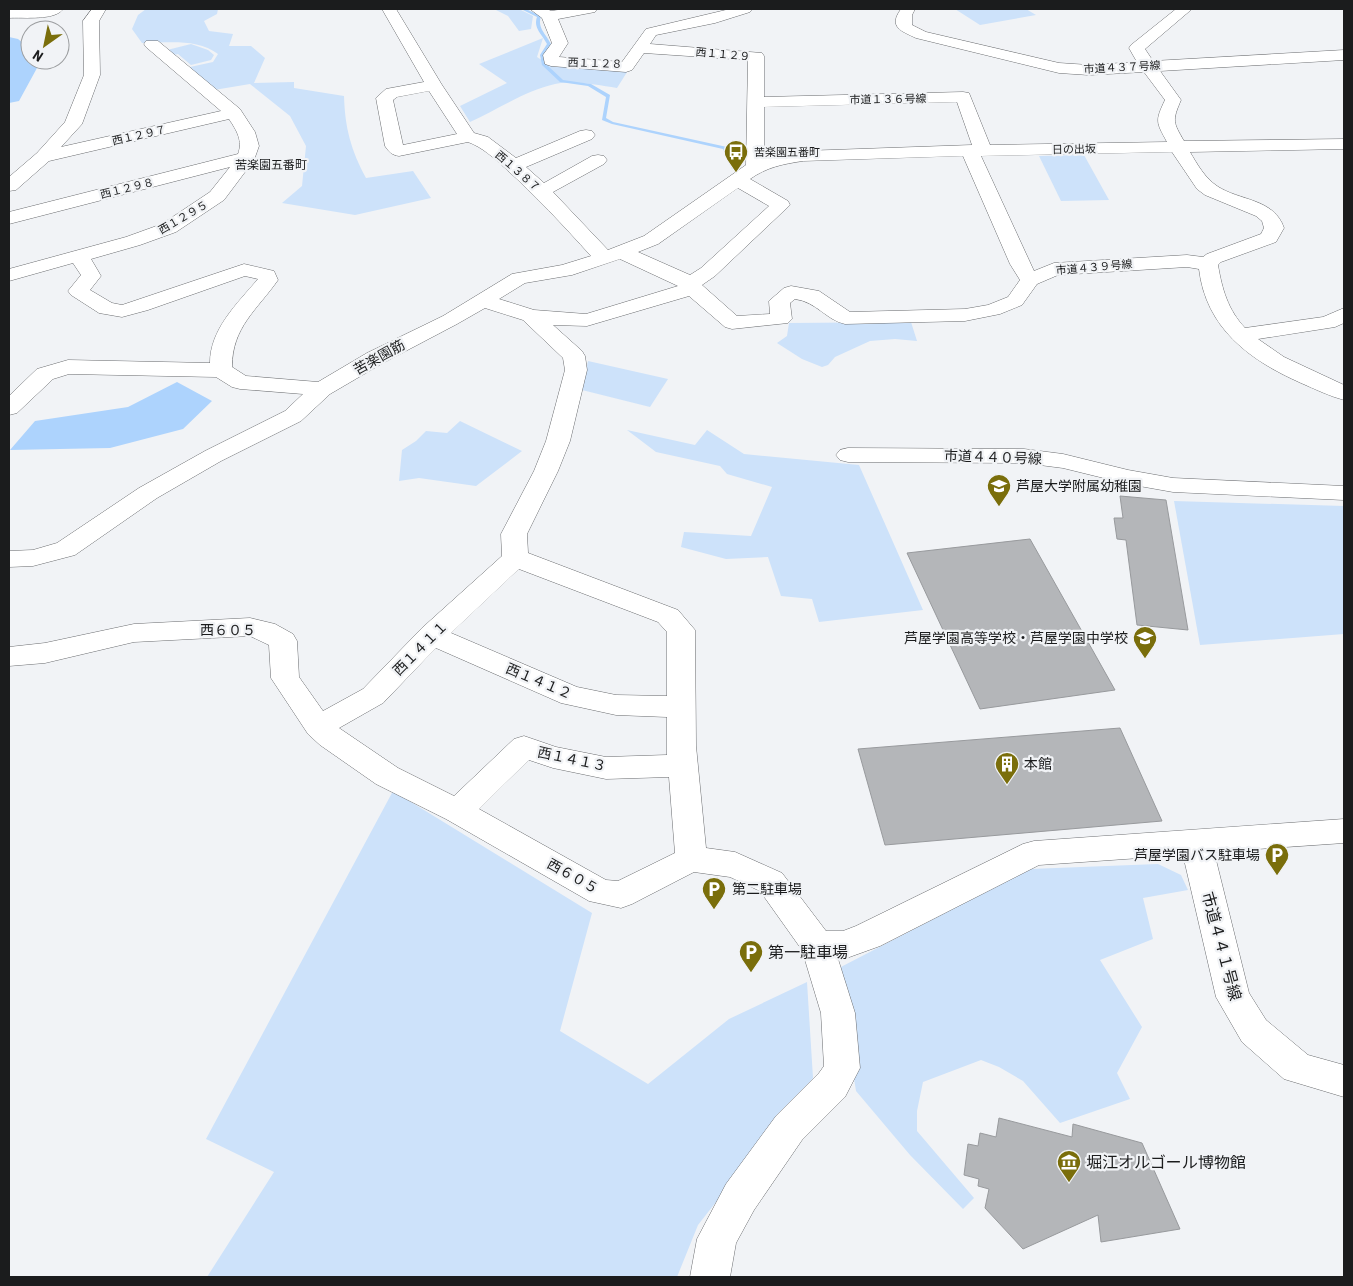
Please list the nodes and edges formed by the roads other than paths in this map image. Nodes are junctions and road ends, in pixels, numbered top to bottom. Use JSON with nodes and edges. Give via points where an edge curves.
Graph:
{"nodes":[{"id":1,"x":56,"y":9,"type":"edge"},
{"id":2,"x":99,"y":9,"type":"edge"},
{"id":3,"x":389,"y":9,"type":"edge"},
{"id":4,"x":590,"y":9,"type":"edge"},
{"id":5,"x":745,"y":9,"type":"edge"},
{"id":6,"x":908,"y":9,"type":"edge"},
{"id":7,"x":1185,"y":9,"type":"edge"},
{"id":8,"x":543,"y":12,"type":"edge"},
{"id":9,"x":9,"y":13,"type":"edge"},
{"id":10,"x":152,"y":44,"type":"dead end"},
{"id":11,"x":641,"y":48,"type":"junction"},
{"id":12,"x":1344,"y":54,"type":"edge"},
{"id":13,"x":1147,"y":65,"type":"junction"},
{"id":14,"x":434,"y":85,"type":"junction"},
{"id":15,"x":756,"y":102,"type":"junction"},
{"id":16,"x":234,"y":113,"type":"junction"},
{"id":17,"x":586,"y":135,"type":"dead end"},
{"id":18,"x":468,"y":137,"type":"junction"},
{"id":19,"x":1344,"y":144,"type":"edge"},
{"id":20,"x":1178,"y":146,"type":"junction"},
{"id":21,"x":976,"y":151,"type":"junction"},
{"id":22,"x":43,"y":157,"type":"junction"},
{"id":23,"x":246,"y":158,"type":"junction"},
{"id":24,"x":598,"y":160,"type":"dead end"},
{"id":25,"x":513,"y":166,"type":"junction"},
{"id":26,"x":756,"y":167,"type":"junction"},
{"id":27,"x":738,"y":180,"type":"junction"},
{"id":28,"x":9,"y":186,"type":"edge"},
{"id":29,"x":542,"y":191,"type":"junction"},
{"id":30,"x":9,"y":218,"type":"edge"},
{"id":31,"x":79,"y":256,"type":"junction"},
{"id":32,"x":612,"y":256,"type":"junction"},
{"id":33,"x":1208,"y":264,"type":"junction"},
{"id":34,"x":9,"y":275,"type":"edge"},
{"id":35,"x":1030,"y":280,"type":"junction"},
{"id":36,"x":691,"y":286,"type":"junction"},
{"id":37,"x":483,"y":300,"type":"junction"},
{"id":38,"x":1344,"y":314,"type":"edge"},
{"id":39,"x":530,"y":316,"type":"junction"},
{"id":40,"x":1240,"y":335,"type":"junction"},
{"id":41,"x":221,"y":370,"type":"junction"},
{"id":42,"x":322,"y":390,"type":"junction"},
{"id":43,"x":1344,"y":393,"type":"edge"},
{"id":44,"x":9,"y":408,"type":"edge"},
{"id":45,"x":848,"y":455,"type":"dead end"},
{"id":46,"x":1344,"y":493,"type":"edge"},
{"id":47,"x":515,"y":558,"type":"junction"},
{"id":48,"x":9,"y":559,"type":"edge"},
{"id":49,"x":432,"y":635,"type":"junction"},
{"id":50,"x":9,"y":657,"type":"edge"},
{"id":51,"x":681,"y":706,"type":"junction"},
{"id":52,"x":318,"y":727,"type":"junction"},
{"id":53,"x":683,"y":765,"type":"junction"},
{"id":54,"x":457,"y":811,"type":"junction"},
{"id":55,"x":1344,"y":831,"type":"edge"},
{"id":56,"x":1195,"y":841,"type":"junction"},
{"id":57,"x":691,"y":859,"type":"junction"},
{"id":58,"x":818,"y":945,"type":"junction"},
{"id":59,"x":1344,"y":1081,"type":"edge"},
{"id":60,"x":710,"y":1277,"type":"edge"}],
"edges":[{"from":1,"to":9,"type":"street"},
{"from":2,"to":22,"type":"street","via":[[91,21],[92,75],[84,98],[73,124]]},
{"from":3,"to":14,"type":"street"},
{"from":4,"to":8,"type":"street"},
{"from":5,"to":11,"type":"street","name":"西１１２８","via":[[651,32]]},
{"from":6,"to":13,"type":"street","name":"市道４３７号線","via":[[904,15],[904,27],[921,35],[1059,68],[1089,70]]},
{"from":7,"to":13,"type":"street","via":[[1137,48]]},
{"from":8,"to":11,"type":"street","name":"西１１２８","via":[[560,42],[551,55],[551,61],[626,67]]},
{"from":10,"to":16,"type":"street"},
{"from":11,"to":15,"type":"street","name":"西１１２９","via":[[756,56]]},
{"from":12,"to":13,"type":"street","name":"市道４３７号線"},
{"from":13,"to":20,"type":"street","via":[[1173,100],[1165,123]]},
{"from":14,"to":18,"type":"street"},
{"from":14,"to":18,"type":"street","via":[[392,93],[384,98],[394,146],[399,151]]},
{"from":15,"to":21,"type":"street","name":"市道１３６号線","via":[[963,97]]},
{"from":15,"to":26,"type":"street","name":"西１１２９"},
{"from":16,"to":22,"type":"street","name":"西１２９７"},
{"from":16,"to":23,"type":"street","via":[[246,132],[250,146]]},
{"from":17,"to":25,"type":"street"},
{"from":18,"to":25,"type":"street","name":"西１３８７","via":[[482,141]]},
{"from":19,"to":20,"type":"street","name":"日の出坂"},
{"from":20,"to":21,"type":"street","name":"日の出坂"},
{"from":20,"to":33,"type":"street","via":[[1204,186],[1264,212],[1272,217],[1276,226],[1269,238],[1214,258]]},
{"from":21,"to":26,"type":"street","name":"日の出坂","via":[[803,156]]},
{"from":21,"to":35,"type":"street","name":"市道１３６号線","via":[[1020,264]]},
{"from":22,"to":28,"type":"street"},
{"from":23,"to":30,"type":"street","name":"西１２９８"},
{"from":23,"to":31,"type":"street","name":"西１２９５","via":[[217,196],[169,228]]},
{"from":24,"to":29,"type":"street"},
{"from":25,"to":29,"type":"street","name":"西１３８７"},
{"from":26,"to":27,"type":"street","name":"苦楽園筋"},
{"from":27,"to":32,"type":"street","name":"苦楽園筋","via":[[651,240]]},
{"from":27,"to":36,"type":"street","via":[[781,205]]},
{"from":29,"to":32,"type":"street","name":"西１３８７"},
{"from":31,"to":34,"type":"street","name":"西１２９５"},
{"from":31,"to":41,"type":"street","via":[[91,276],[78,292],[106,309],[122,311],[244,270],[267,275],[268,280],[234,321],[221,351]]},
{"from":32,"to":36,"type":"street","via":[[639,260]]},
{"from":32,"to":37,"type":"street","name":"苦楽園筋","via":[[564,271],[519,278]]},
{"from":33,"to":35,"type":"street","name":"市道４３９号線","via":[[1187,261],[1054,269]]},
{"from":33,"to":40,"type":"street","via":[[1212,296]]},
{"from":35,"to":36,"type":"street","name":"市道４３９号線","via":[[1015,301],[993,310],[965,315],[845,318],[812,295],[791,292],[779,301],[781,319],[732,323]]},
{"from":36,"to":39,"type":"street","via":[[587,320]]},
{"from":37,"to":39,"type":"street"},
{"from":37,"to":42,"type":"street","name":"苦楽園筋"},
{"from":38,"to":40,"type":"street","via":[[1328,323]]},
{"from":39,"to":47,"type":"street","via":[[574,356],[576,370],[558,442],[514,534]]},
{"from":40,"to":43,"type":"street","via":[[1267,356],[1306,378]]},
{"from":41,"to":42,"type":"street","via":[[240,382]]},
{"from":41,"to":44,"type":"street","via":[[68,367],[45,374]]},
{"from":42,"to":48,"type":"street","name":"苦楽園筋","via":[[293,416],[148,493],[66,550],[33,558]]},
{"from":45,"to":46,"type":"street","name":"市道４４０号線","via":[[1024,456],[1063,461],[1173,485]]},
{"from":47,"to":49,"type":"street","name":"西１４１１"},
{"from":47,"to":51,"type":"street","via":[[668,616],[681,630]]},
{"from":49,"to":51,"type":"street","name":"西１４１２","via":[[571,696],[616,705]]},
{"from":49,"to":52,"type":"street","name":"西１４１１","via":[[373,696]]},
{"from":50,"to":52,"type":"street","name":"西６０５","via":[[46,653],[134,633],[250,627],[283,641],[285,678]]},
{"from":51,"to":53,"type":"street"},
{"from":52,"to":54,"type":"street","name":"西６０５","via":[[387,776]]},
{"from":53,"to":54,"type":"street","name":"西１４１３","via":[[606,768],[524,747]]},
{"from":53,"to":57,"type":"street"},
{"from":54,"to":57,"type":"street","name":"西６０５","via":[[600,892],[621,895]]},
{"from":55,"to":56,"type":"street"},
{"from":56,"to":58,"type":"street","via":[[1034,853],[868,936],[844,945]]},
{"from":56,"to":59,"type":"street","name":"市道４４１号線","via":[[1233,997],[1254,1031],[1297,1068]]},
{"from":57,"to":58,"type":"street","via":[[735,864],[771,882]]},
{"from":58,"to":60,"type":"street","via":[[838,1013],[842,1068],[832,1085],[789,1128],[740,1197],[717,1239]]}]}
